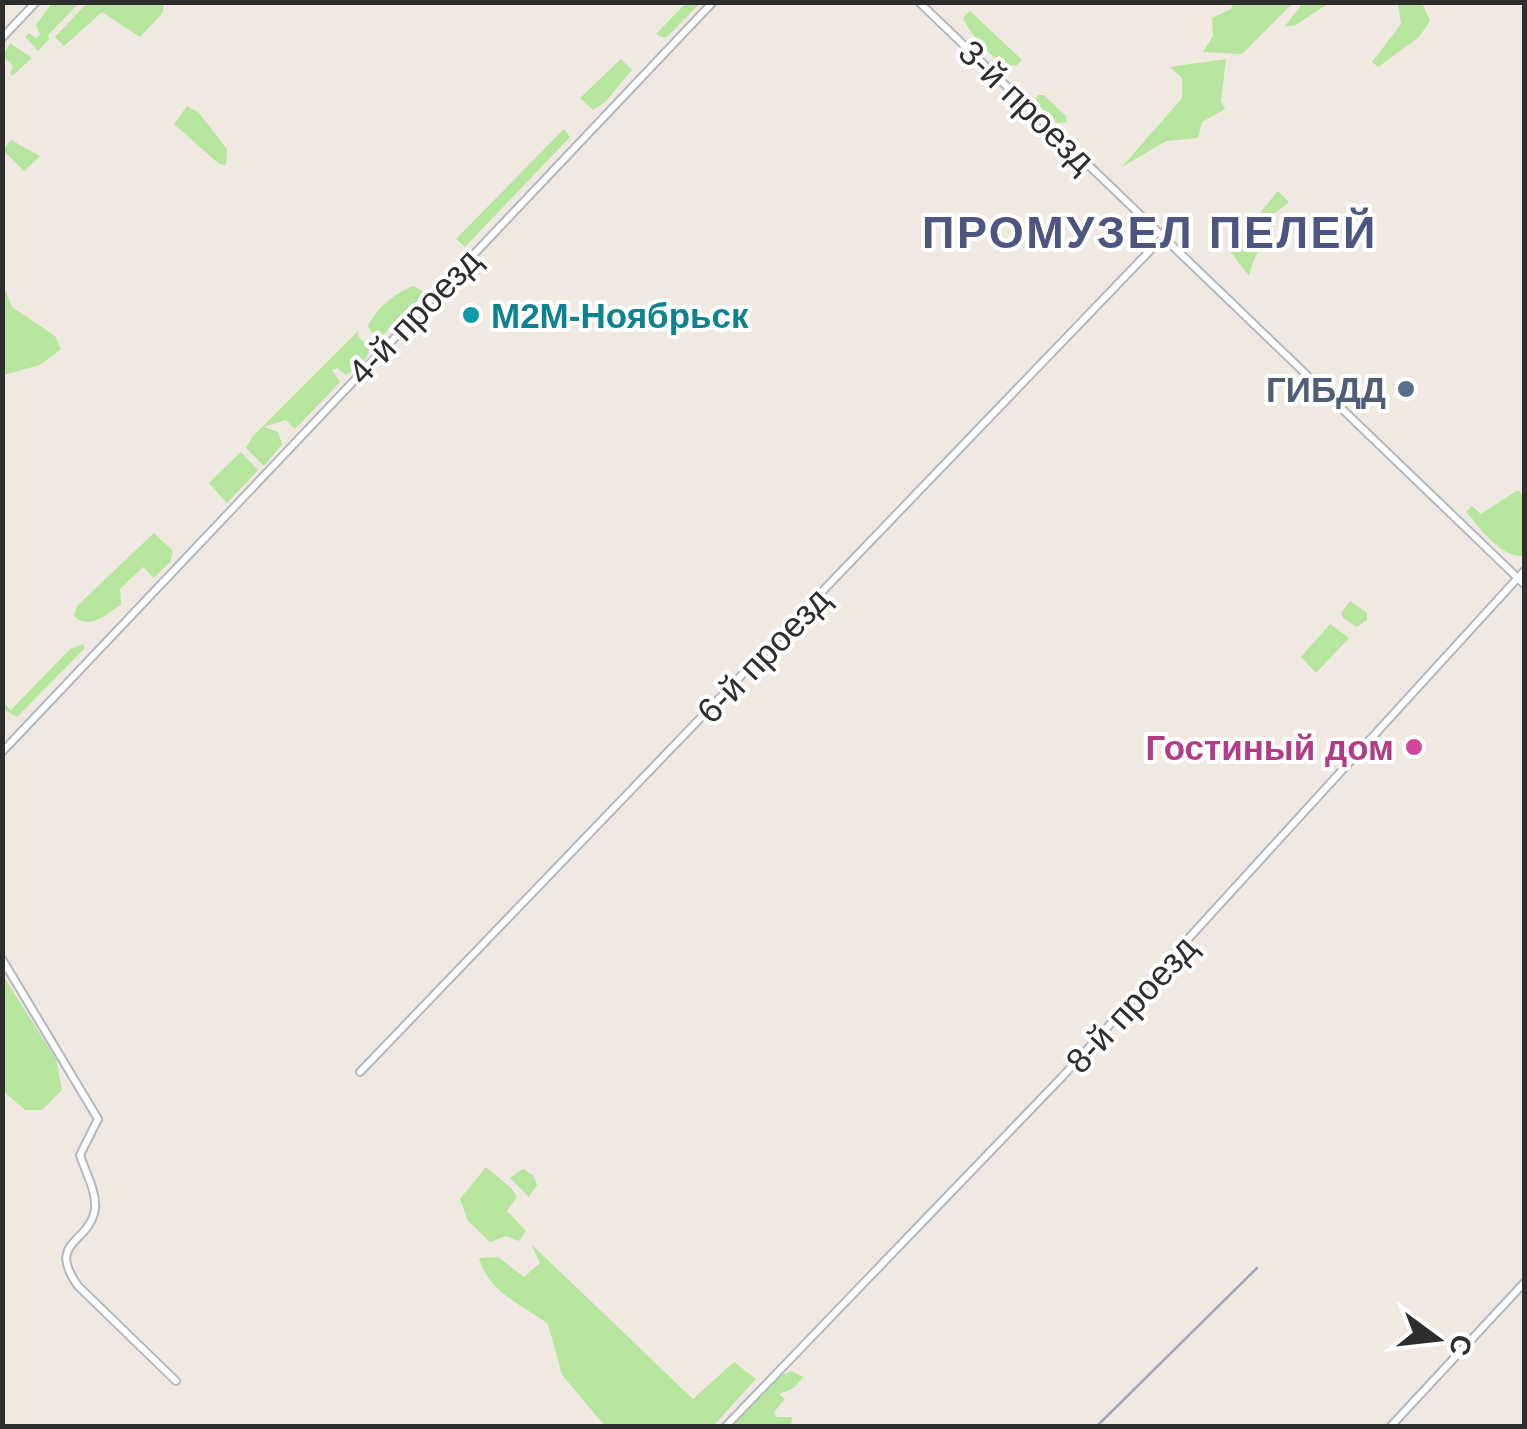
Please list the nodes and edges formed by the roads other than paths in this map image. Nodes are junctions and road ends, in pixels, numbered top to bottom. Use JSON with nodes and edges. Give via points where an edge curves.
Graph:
{"nodes":[{"id":1,"x":36,"y":2,"type":"edge"},
{"id":2,"x":712,"y":2,"type":"edge"},
{"id":3,"x":919,"y":2,"type":"edge"},
{"id":4,"x":2,"y":38,"type":"edge"},
{"id":5,"x":1164,"y":236,"type":"junction"},
{"id":6,"x":1522,"y":578,"type":"edge"},
{"id":7,"x":2,"y":752,"type":"edge"},
{"id":8,"x":2,"y":958,"type":"edge"},
{"id":9,"x":360,"y":1072,"type":"dead end"},
{"id":10,"x":1524,"y":1283,"type":"edge"},
{"id":11,"x":176,"y":1381,"type":"dead end"},
{"id":12,"x":726,"y":1426,"type":"edge"},
{"id":13,"x":1391,"y":1426,"type":"edge"}],
"edges":[{"from":1,"to":4,"type":"street"},
{"from":2,"to":7,"type":"street","name":"4-й проезд"},
{"from":3,"to":5,"type":"street","name":"3-й проезд"},
{"from":5,"to":6,"type":"street","name":"3-й проезд"},
{"from":5,"to":9,"type":"street","name":"6-й проезд"},
{"from":6,"to":12,"type":"street","name":"8-й проезд","via":[[1062,1078]]},
{"from":8,"to":11,"type":"street","via":[[98,1118],[80,1155],[94,1210],[68,1248],[68,1271]]},
{"from":10,"to":13,"type":"street"}]}
